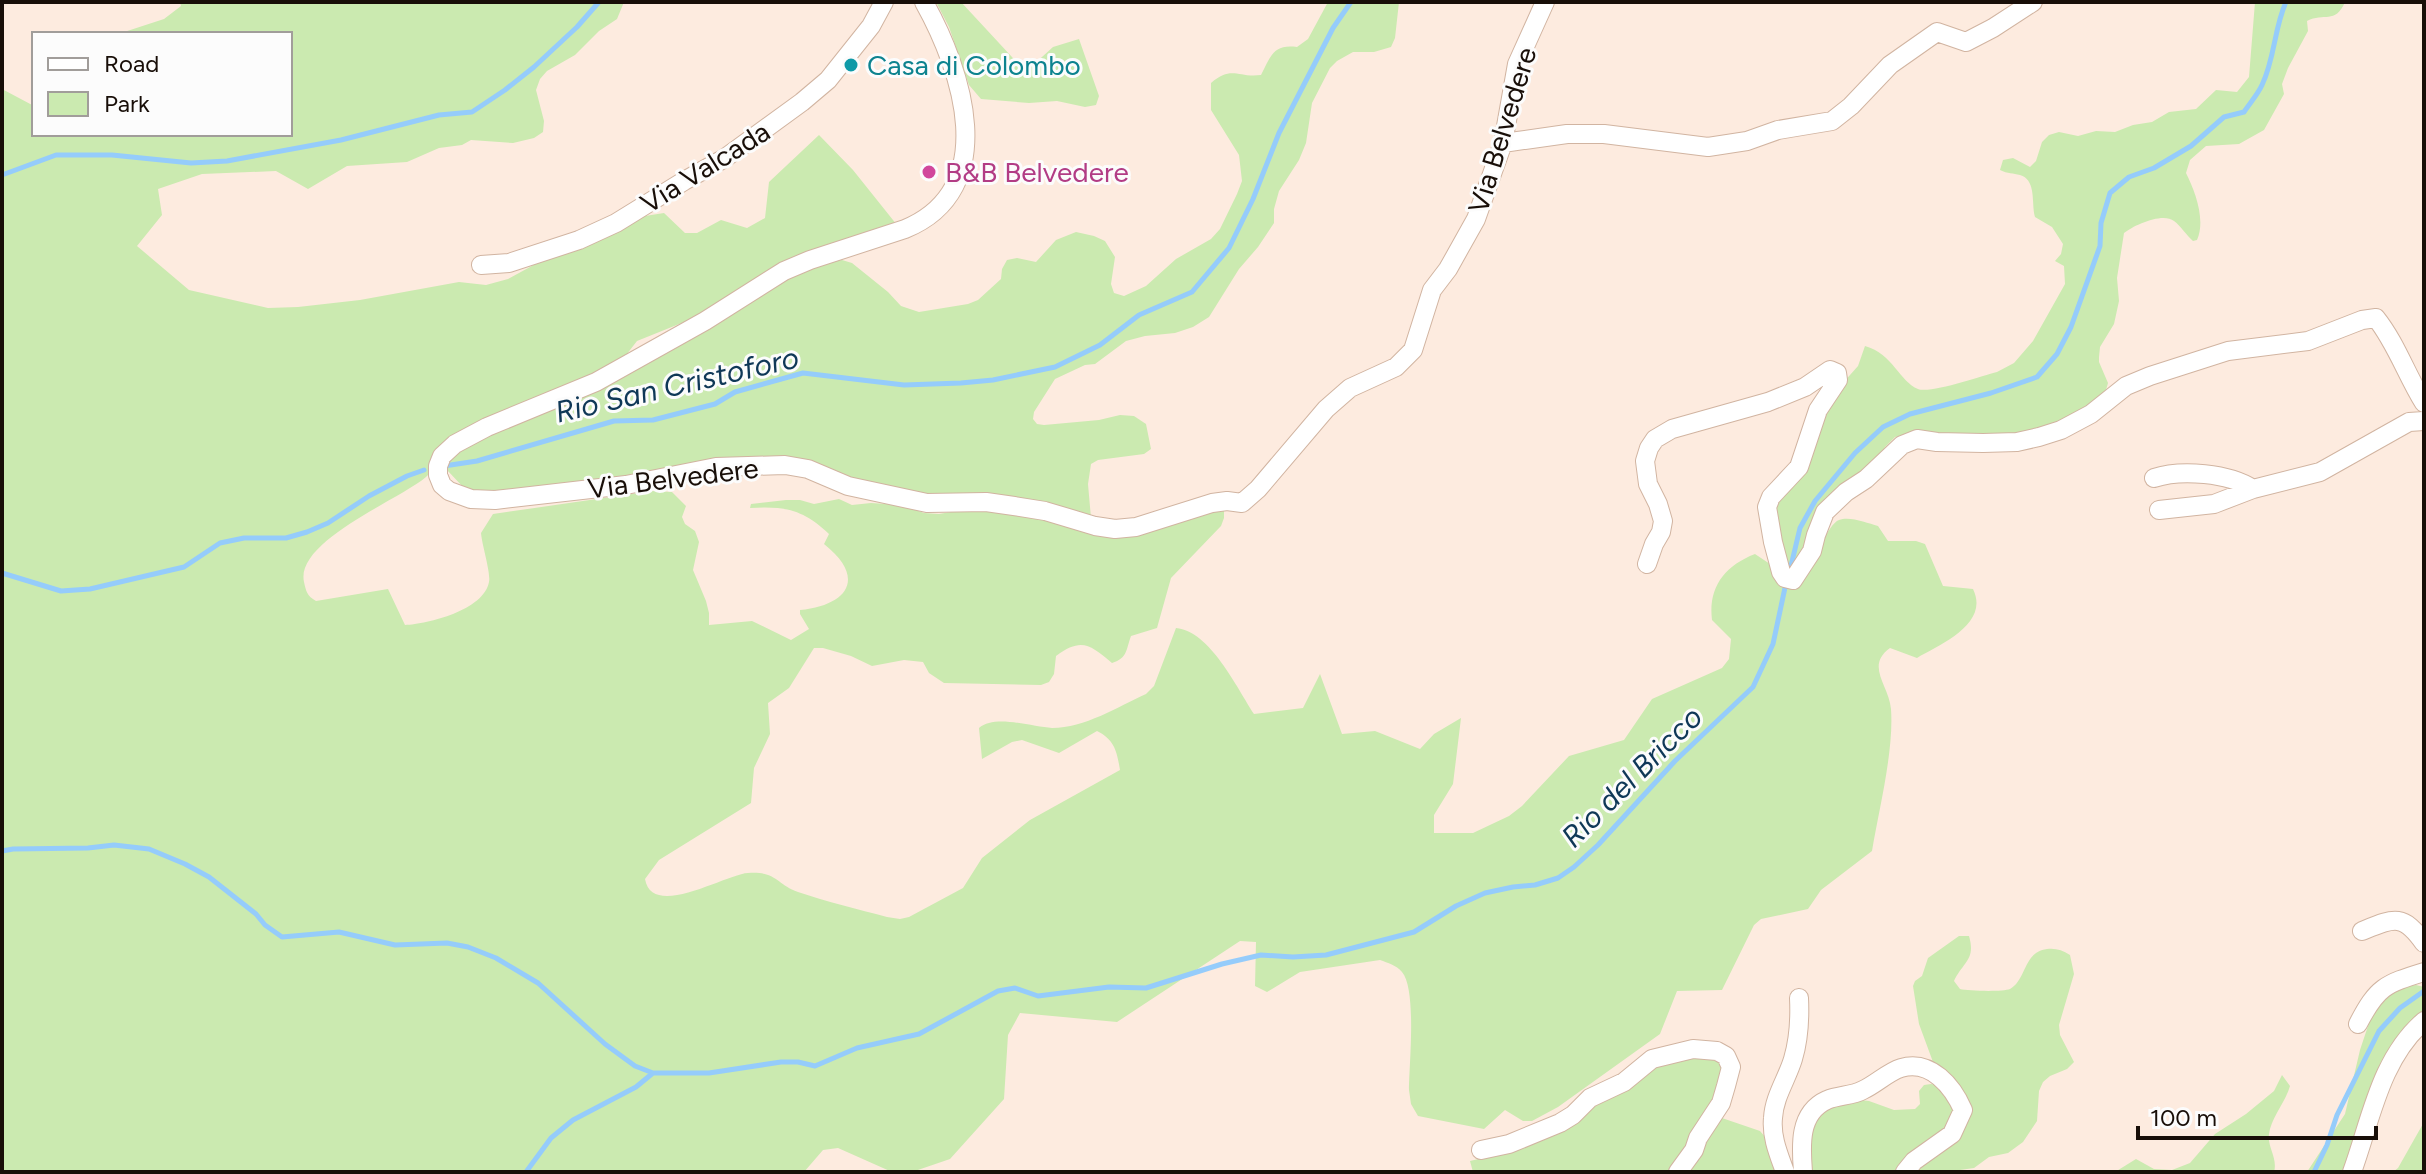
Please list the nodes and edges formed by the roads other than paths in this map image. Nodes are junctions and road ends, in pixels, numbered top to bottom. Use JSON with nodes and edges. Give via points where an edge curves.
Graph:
{"nodes":[{"id":1,"x":884,"y":2,"type":"edge"},
{"id":2,"x":924,"y":2,"type":"edge"},
{"id":3,"x":1545,"y":2,"type":"edge"},
{"id":4,"x":2033,"y":2,"type":"edge"},
{"id":5,"x":1503,"y":143,"type":"junction"},
{"id":6,"x":481,"y":265,"type":"dead end"},
{"id":7,"x":2424,"y":403,"type":"edge"},
{"id":8,"x":2424,"y":421,"type":"edge"},
{"id":9,"x":2154,"y":478,"type":"dead end"},
{"id":10,"x":2253,"y":489,"type":"junction"},
{"id":11,"x":2159,"y":510,"type":"dead end"},
{"id":12,"x":1647,"y":564,"type":"dead end"},
{"id":13,"x":2362,"y":931,"type":"dead end"},
{"id":14,"x":2424,"y":943,"type":"edge"},
{"id":15,"x":2424,"y":972,"type":"edge"},
{"id":16,"x":1799,"y":998,"type":"dead end"},
{"id":17,"x":2424,"y":1021,"type":"edge"},
{"id":18,"x":2358,"y":1024,"type":"dead end"},
{"id":19,"x":1481,"y":1150,"type":"dead end"},
{"id":20,"x":1678,"y":1172,"type":"edge"},
{"id":21,"x":1785,"y":1172,"type":"edge"},
{"id":22,"x":1803,"y":1172,"type":"edge"},
{"id":23,"x":1905,"y":1172,"type":"edge"},
{"id":24,"x":2352,"y":1172,"type":"edge"}],
"edges":[{"from":1,"to":6,"type":"street","name":"Via Valcada","via":[[828,80],[725,158],[587,237],[509,263]]},
{"from":2,"to":5,"type":"street","name":"Via Belvedere","via":[[955,73],[967,133],[955,186],[935,212],[905,229],[784,271],[596,382],[455,444],[438,466],[442,485],[471,499],[495,500],[626,485],[716,467],[785,465],[848,486],[927,503],[986,502],[1115,529],[1212,503],[1242,503],[1326,409],[1350,388],[1396,367],[1413,350],[1432,290],[1470,232]]},
{"from":3,"to":5,"type":"street","name":"Via Belvedere","via":[[1517,64]]},
{"from":4,"to":5,"type":"street","via":[[1966,42],[1937,32],[1890,65],[1832,121],[1708,147],[1604,134]]},
{"from":7,"to":12,"type":"street","via":[[2376,318],[2308,341],[2205,357],[2126,386],[2091,414],[2039,437],[1983,443],[1917,439],[1902,445],[1825,512],[1812,551],[1793,580],[1781,572],[1767,507],[1799,467],[1818,410],[1838,380],[1830,370],[1768,402],[1672,429],[1655,439],[1645,461],[1663,521]]},
{"from":8,"to":10,"type":"street","via":[[2409,422],[2320,472]]},
{"from":9,"to":10,"type":"street","via":[[2212,475],[2240,480]]},
{"from":10,"to":11,"type":"street","via":[[2214,504]]},
{"from":13,"to":14,"type":"street","via":[[2400,921]]},
{"from":15,"to":18,"type":"street","via":[[2383,988],[2369,1001]]},
{"from":16,"to":21,"type":"street","via":[[1793,1060],[1773,1118]]},
{"from":17,"to":24,"type":"street","via":[[2390,1064]]},
{"from":19,"to":20,"type":"street","via":[[1560,1123],[1652,1059],[1693,1049],[1717,1051],[1731,1067],[1721,1103]]},
{"from":22,"to":23,"type":"street","via":[[1802,1132],[1823,1102],[1910,1067],[1939,1075],[1963,1110],[1952,1134]]}]}
